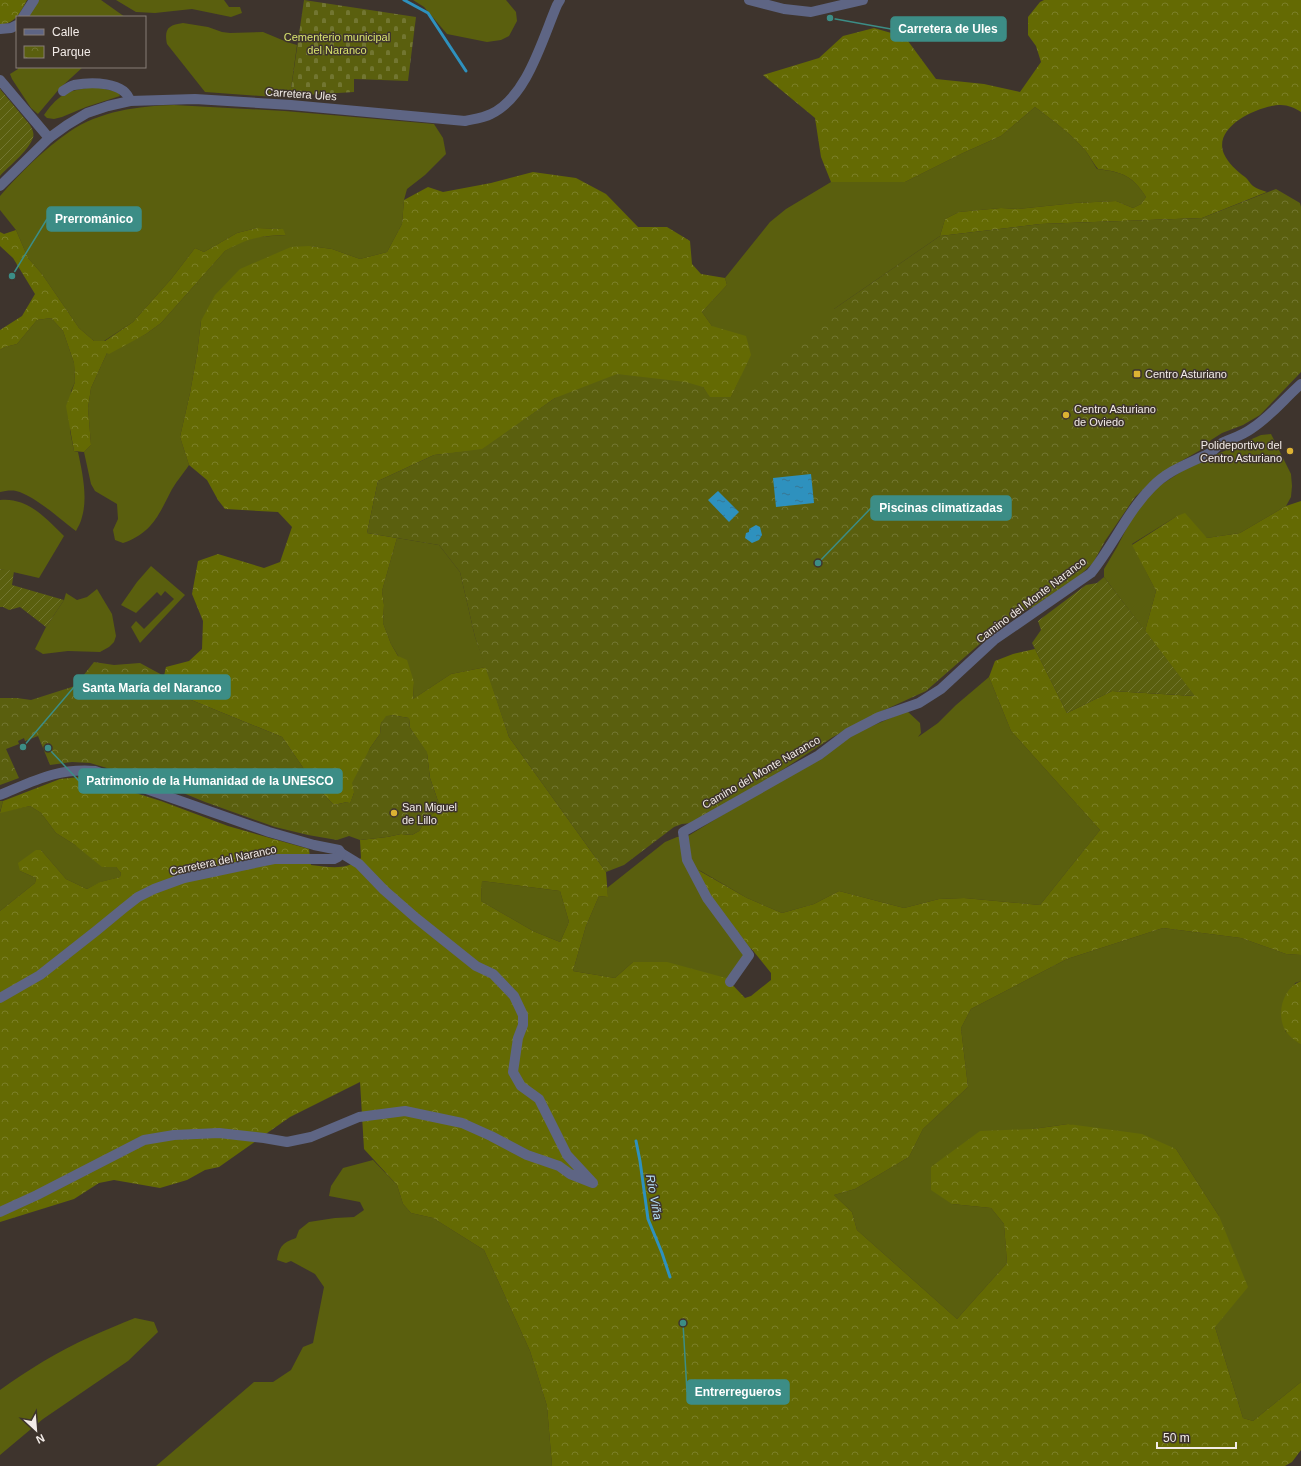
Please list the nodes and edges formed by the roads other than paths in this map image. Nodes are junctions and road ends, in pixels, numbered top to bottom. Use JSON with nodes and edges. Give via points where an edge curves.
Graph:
{"nodes":[{"id":1,"x":34,"y":0,"type":"edge"},
{"id":2,"x":560,"y":0,"type":"edge"},
{"id":3,"x":749,"y":0,"type":"edge"},
{"id":4,"x":863,"y":0,"type":"edge"},
{"id":5,"x":24,"y":16,"type":"edge"},
{"id":6,"x":16,"y":26,"type":"edge"},
{"id":7,"x":0,"y":29,"type":"edge"},
{"id":8,"x":0,"y":80,"type":"edge"},
{"id":9,"x":63,"y":91,"type":"dead end"},
{"id":10,"x":130,"y":101,"type":"junction"},
{"id":11,"x":49,"y":138,"type":"junction"},
{"id":12,"x":0,"y":186,"type":"edge"},
{"id":13,"x":1301,"y":384,"type":"edge"},
{"id":14,"x":0,"y":794,"type":"edge"},
{"id":15,"x":341,"y":853,"type":"junction"},
{"id":16,"x":730,"y":982,"type":"dead end"},
{"id":17,"x":0,"y":998,"type":"edge"},
{"id":18,"x":0,"y":1212,"type":"edge"}],
"edges":[{"from":1,"to":5,"type":"street"},
{"from":2,"to":10,"type":"street","name":"Carretera Ules","via":[[527,76],[512,99],[502,108],[478,118],[465,121],[195,99]]},
{"from":3,"to":4,"type":"street","via":[[784,9],[811,12]]},
{"from":6,"to":7,"type":"street"},
{"from":8,"to":11,"type":"street"},
{"from":9,"to":10,"type":"street","via":[[73,85],[108,84],[123,90],[129,95]]},
{"from":10,"to":11,"type":"street","name":"Carretera Ules","via":[[87,113]]},
{"from":11,"to":12,"type":"street","name":"Carretera Ules"},
{"from":13,"to":16,"type":"street","name":"Camino del Monte Naranco","via":[[1270,415],[1251,429],[1222,442],[1211,452],[1182,466],[1153,486],[1136,505],[1091,573],[994,640],[941,689],[919,703],[880,717],[848,733],[819,755],[683,832],[687,860],[708,898],[749,955]]},
{"from":14,"to":15,"type":"street","via":[[55,773],[74,770],[95,771],[269,832],[340,850]]},
{"from":15,"to":17,"type":"street","name":"Carretera del Naranco","via":[[334,859],[274,859],[184,878],[154,889],[138,897],[40,975]]},
{"from":15,"to":18,"type":"street","via":[[359,864],[416,918],[476,966],[492,974],[514,996],[523,1015],[523,1025],[512,1072],[521,1086],[539,1099],[567,1155],[593,1183],[570,1174],[559,1166],[527,1155],[462,1123],[405,1111],[359,1117],[311,1137],[286,1142],[219,1133],[174,1135],[144,1140]]}]}
